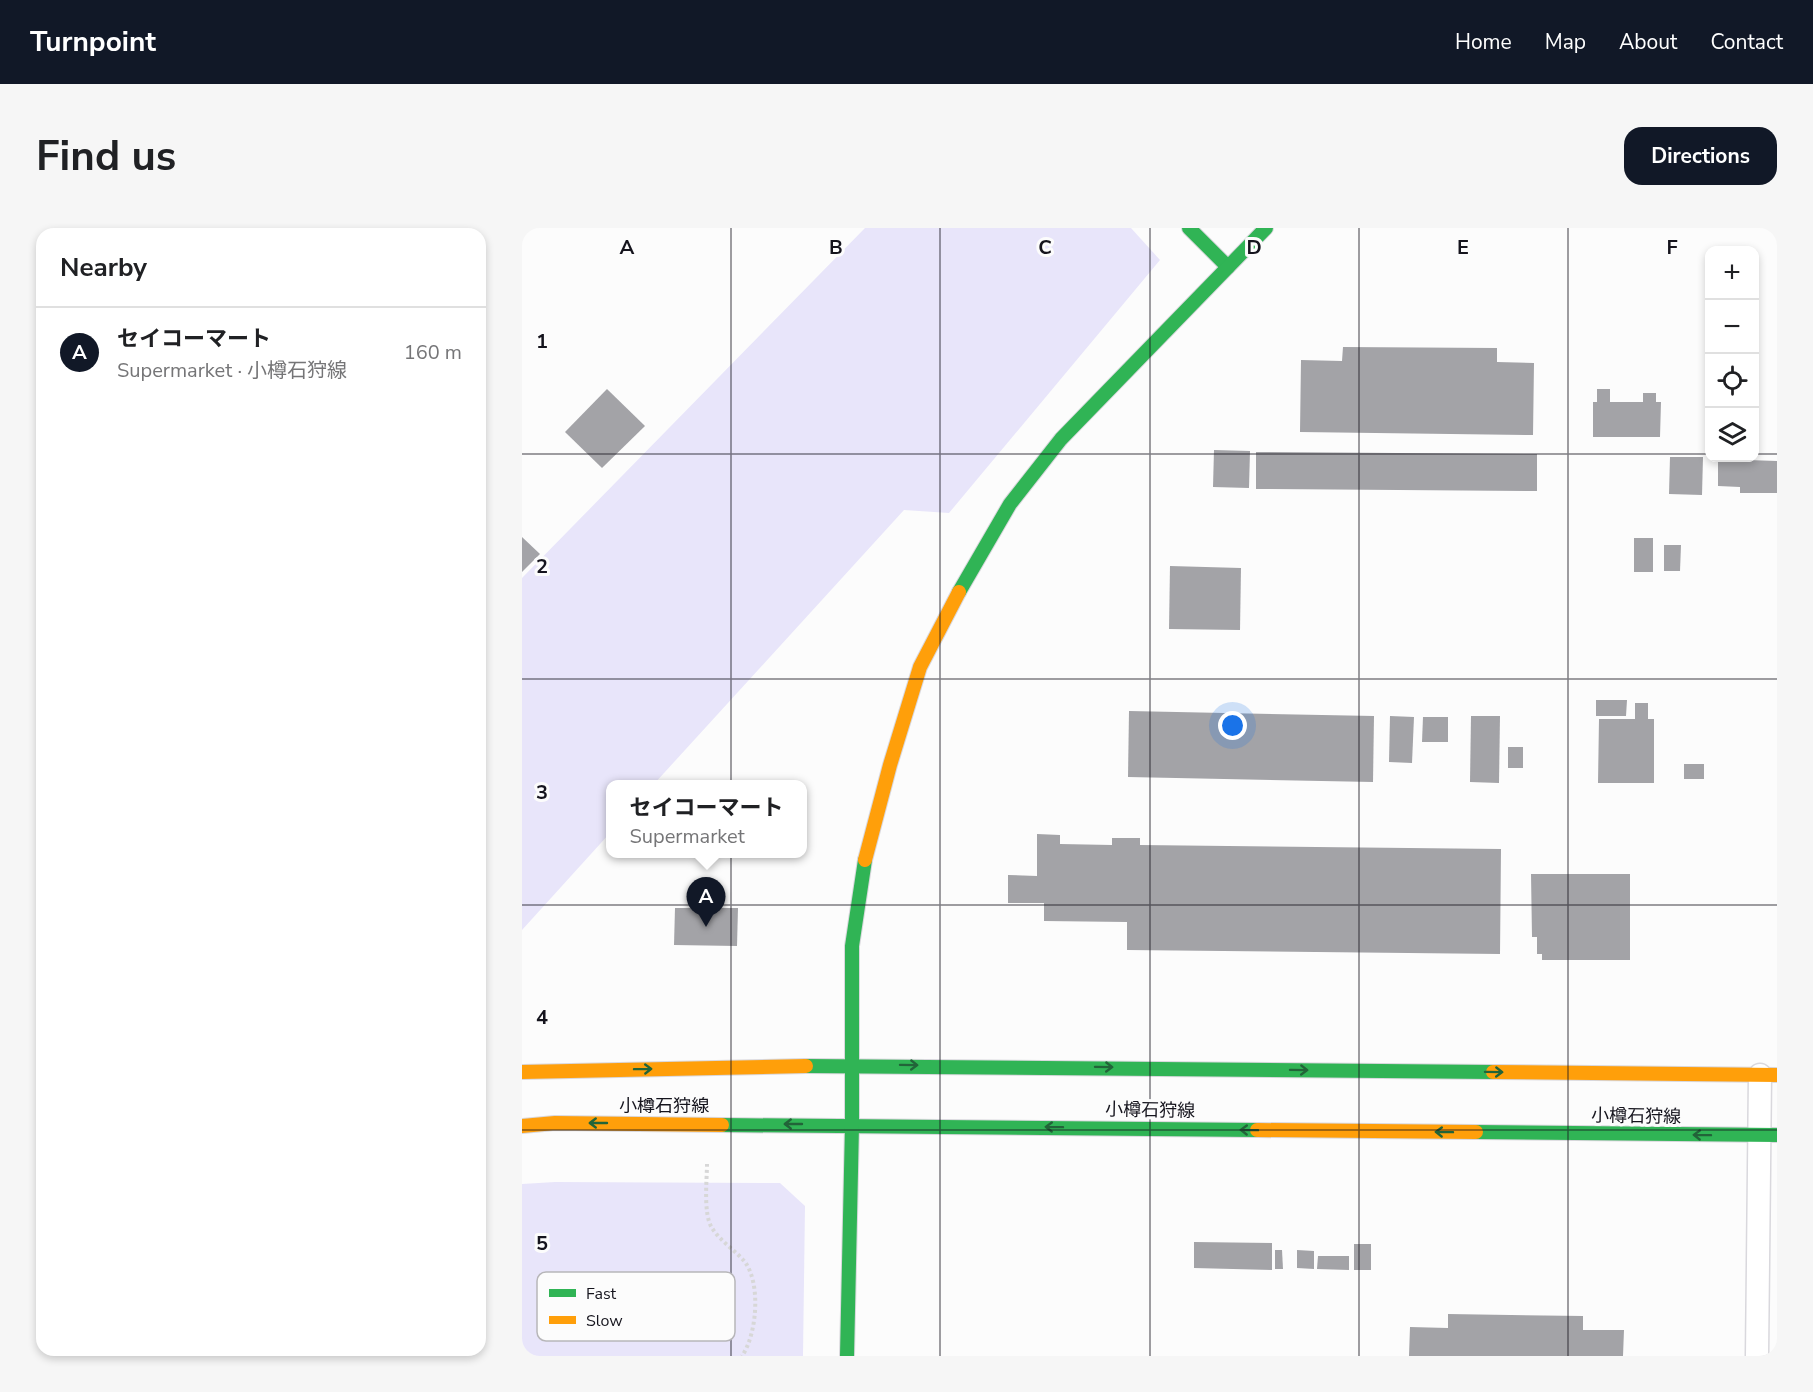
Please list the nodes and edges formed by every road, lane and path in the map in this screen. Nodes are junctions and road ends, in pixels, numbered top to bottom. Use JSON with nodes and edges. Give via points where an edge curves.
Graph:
{"nodes":[{"id":1,"x":1189,"y":228,"type":"edge"},
{"id":2,"x":1266,"y":228,"type":"edge"},
{"id":3,"x":1228,"y":267,"type":"junction"},
{"id":4,"x":851,"y":1065,"type":"junction"},
{"id":5,"x":522,"y":1072,"type":"edge"},
{"id":6,"x":1768,"y":1075,"type":"edge"},
{"id":7,"x":852,"y":1125,"type":"junction"},
{"id":8,"x":522,"y":1126,"type":"edge"},
{"id":9,"x":1769,"y":1135,"type":"edge"},
{"id":10,"x":707,"y":1164,"type":"dead end"},
{"id":11,"x":742,"y":1356,"type":"edge"},
{"id":12,"x":847,"y":1356,"type":"edge"},
{"id":13,"x":1757,"y":1356,"type":"edge"}],
"edges":[{"from":1,"to":3,"type":"main road"},
{"from":2,"to":3,"type":"main road"},
{"from":3,"to":4,"type":"main road","via":[[1061,439],[1010,504],[920,667],[866,855],[852,946]]},
{"from":5,"to":4,"type":"main road","name":"小樽石狩線","one_way":true},
{"from":4,"to":6,"type":"main road","name":"小樽石狩線","one_way":true},
{"from":4,"to":7,"type":"main road"},
{"from":6,"to":9,"type":"street"},
{"from":7,"to":8,"type":"main road","name":"小樽石狩線","one_way":true},
{"from":9,"to":7,"type":"main road","name":"小樽石狩線","one_way":true},
{"from":7,"to":12,"type":"main road"},
{"from":9,"to":13,"type":"street"},
{"from":10,"to":11,"type":"path","via":[[707,1216],[712,1228],[746,1264],[754,1288],[751,1339]]}]}
